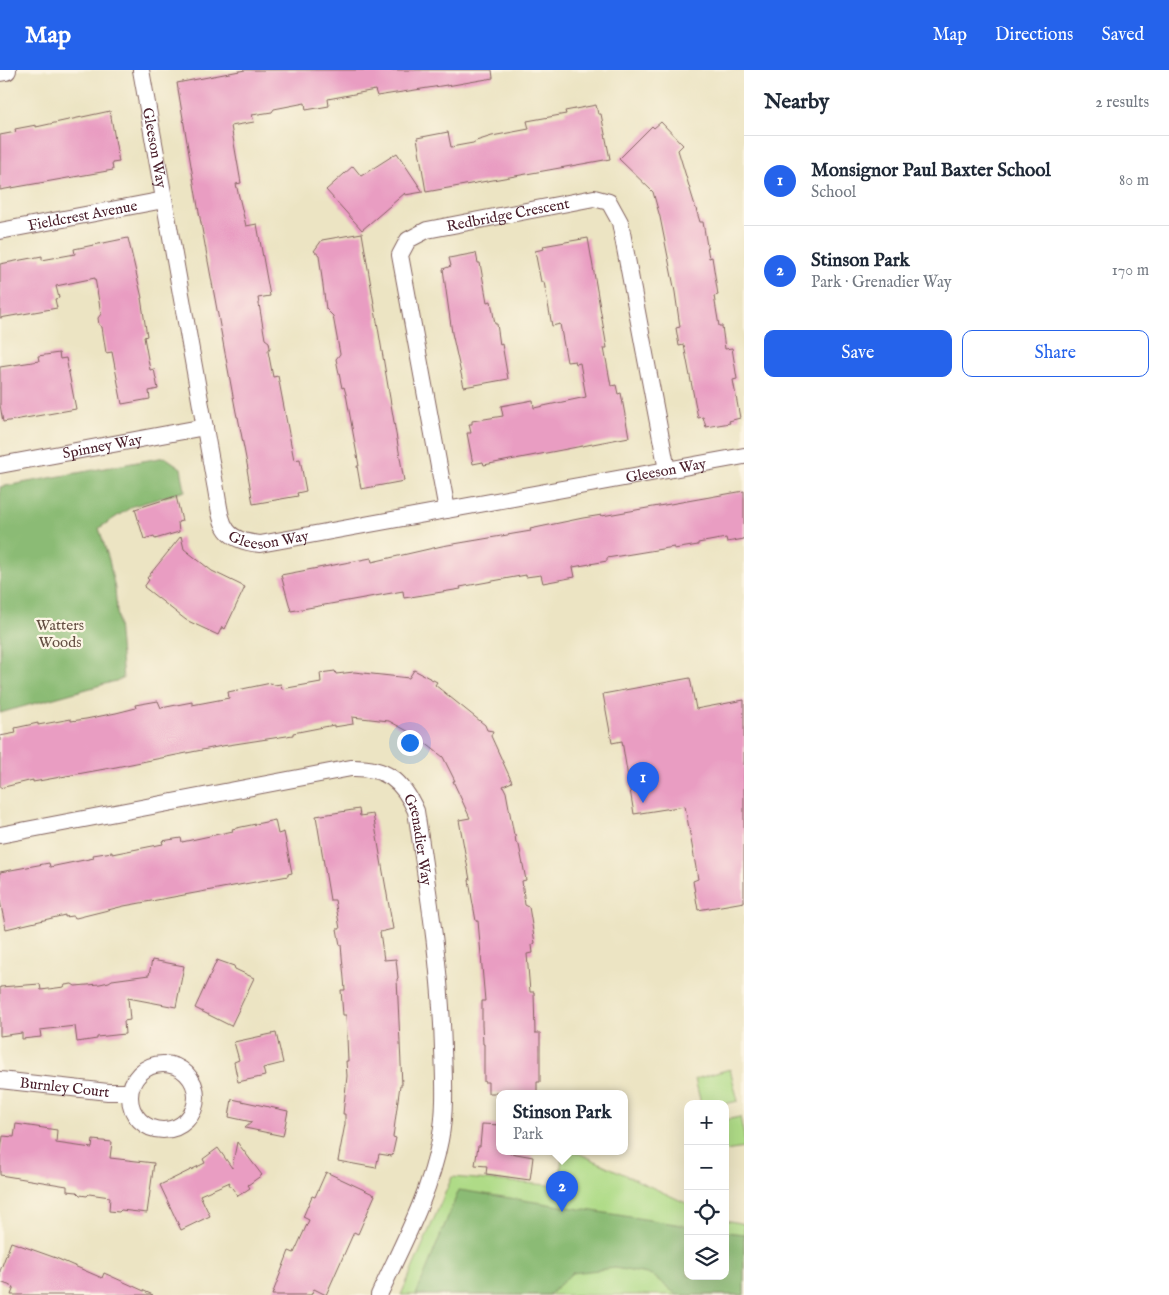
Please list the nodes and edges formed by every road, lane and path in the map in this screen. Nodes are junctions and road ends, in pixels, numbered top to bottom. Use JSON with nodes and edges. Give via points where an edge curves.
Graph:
{"nodes":[{"id":1,"x":6,"y":70,"type":"edge"},
{"id":2,"x":141,"y":70,"type":"edge"},
{"id":3,"x":0,"y":71,"type":"edge"},
{"id":4,"x":164,"y":200,"type":"junction"},
{"id":5,"x":0,"y":231,"type":"edge"},
{"id":6,"x":205,"y":427,"type":"junction"},
{"id":7,"x":744,"y":456,"type":"edge"},
{"id":8,"x":0,"y":465,"type":"edge"},
{"id":9,"x":667,"y":470,"type":"junction"},
{"id":10,"x":447,"y":510,"type":"junction"},
{"id":11,"x":0,"y":835,"type":"edge"},
{"id":12,"x":0,"y":1080,"type":"edge"},
{"id":13,"x":130,"y":1092,"type":"junction"},
{"id":14,"x":379,"y":1295,"type":"edge"}],
"edges":[{"from":1,"to":3,"type":"street"},
{"from":2,"to":4,"type":"street","name":"Gleeson Way"},
{"from":4,"to":5,"type":"street","name":"Fieldcrest Avenue"},
{"from":4,"to":6,"type":"street","name":"Gleeson Way"},
{"from":6,"to":8,"type":"street","name":"Spinney Way"},
{"from":6,"to":10,"type":"street","name":"Gleeson Way","via":[[222,517],[226,530],[234,539],[260,544]]},
{"from":7,"to":9,"type":"street","name":"Gleeson Way"},
{"from":9,"to":10,"type":"street","name":"Gleeson Way"},
{"from":9,"to":10,"type":"street","name":"Redbridge Crescent","via":[[620,222],[609,202],[594,198],[427,230],[408,240],[400,255]]},
{"from":11,"to":14,"type":"street","name":"Grenadier Way","via":[[351,768],[380,771],[403,787],[416,811],[432,916],[442,1007],[444,1116],[440,1142],[412,1226]]},
{"from":12,"to":13,"type":"street","name":"Burnley Court"},
{"from":13,"to":13,"type":"street","name":"Burnley Court","via":[[130,1104],[135,1115],[148,1127],[160,1130],[182,1124],[194,1107],[196,1095],[194,1084],[185,1072],[162,1064],[140,1072]]}]}
